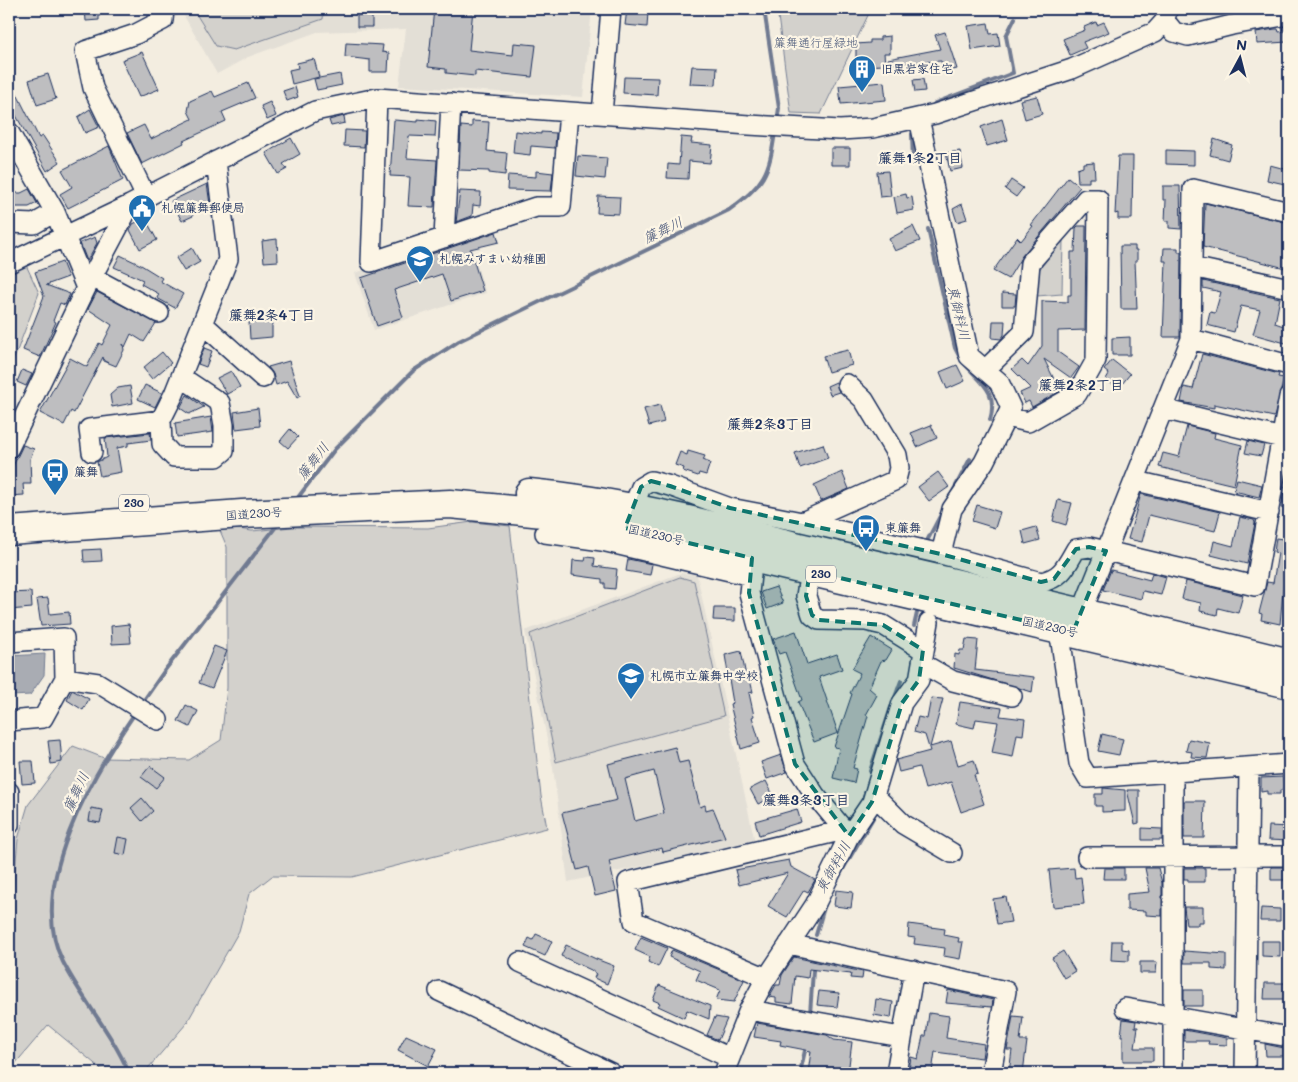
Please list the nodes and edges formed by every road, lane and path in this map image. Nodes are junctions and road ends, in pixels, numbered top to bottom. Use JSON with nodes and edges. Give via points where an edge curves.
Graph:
{"nodes":[{"id":1,"x":612,"y":9,"type":"edge"},
{"id":2,"x":164,"y":14,"type":"edge"},
{"id":3,"x":1166,"y":15,"type":"edge"},
{"id":4,"x":1289,"y":15,"type":"edge"},
{"id":5,"x":377,"y":98,"type":"junction"},
{"id":6,"x":451,"y":103,"type":"junction"},
{"id":7,"x":569,"y":112,"type":"junction"},
{"id":8,"x":602,"y":114,"type":"junction"},
{"id":9,"x":919,"y":118,"type":"junction"},
{"id":10,"x":9,"y":132,"type":"edge"},
{"id":11,"x":216,"y":161,"type":"junction"},
{"id":12,"x":138,"y":201,"type":"junction"},
{"id":13,"x":55,"y":212,"type":"junction"},
{"id":14,"x":1289,"y":212,"type":"edge"},
{"id":15,"x":9,"y":223,"type":"edge"},
{"id":16,"x":66,"y":236,"type":"junction"},
{"id":17,"x":444,"y":238,"type":"junction"},
{"id":18,"x":9,"y":262,"type":"edge"},
{"id":19,"x":1192,"y":267,"type":"junction"},
{"id":20,"x":89,"y":282,"type":"junction"},
{"id":21,"x":1289,"y":288,"type":"edge"},
{"id":22,"x":159,"y":313,"type":"dead end"},
{"id":23,"x":202,"y":323,"type":"junction"},
{"id":24,"x":1191,"y":339,"type":"junction"},
{"id":25,"x":1289,"y":365,"type":"edge"},
{"id":26,"x":985,"y":370,"type":"junction"},
{"id":27,"x":181,"y":377,"type":"junction"},
{"id":28,"x":263,"y":378,"type":"dead end"},
{"id":29,"x":847,"y":384,"type":"dead end"},
{"id":30,"x":1289,"y":397,"type":"edge"},
{"id":31,"x":1163,"y":409,"type":"junction"},
{"id":32,"x":1006,"y":417,"type":"junction"},
{"id":33,"x":161,"y":420,"type":"junction"},
{"id":34,"x":1282,"y":438,"type":"junction"},
{"id":35,"x":9,"y":448,"type":"edge"},
{"id":36,"x":92,"y":452,"type":"dead end"},
{"id":37,"x":1136,"y":480,"type":"junction"},
{"id":38,"x":250,"y":504,"type":"junction"},
{"id":39,"x":9,"y":512,"type":"edge"},
{"id":40,"x":1268,"y":512,"type":"junction"},
{"id":41,"x":629,"y":518,"type":"junction"},
{"id":42,"x":802,"y":522,"type":"junction"},
{"id":43,"x":9,"y":531,"type":"edge"},
{"id":44,"x":545,"y":533,"type":"dead end"},
{"id":45,"x":1106,"y":552,"type":"junction"},
{"id":46,"x":941,"y":554,"type":"junction"},
{"id":47,"x":753,"y":557,"type":"junction"},
{"id":48,"x":815,"y":561,"type":"junction"},
{"id":49,"x":928,"y":622,"type":"dead end"},
{"id":50,"x":1071,"y":624,"type":"junction"},
{"id":51,"x":9,"y":642,"type":"edge"},
{"id":52,"x":923,"y":657,"type":"junction"},
{"id":53,"x":1289,"y":663,"type":"edge"},
{"id":54,"x":65,"y":678,"type":"junction"},
{"id":55,"x":1289,"y":684,"type":"edge"},
{"id":56,"x":1012,"y":696,"type":"dead end"},
{"id":57,"x":158,"y":720,"type":"dead end"},
{"id":58,"x":9,"y":721,"type":"edge"},
{"id":59,"x":1289,"y":764,"type":"edge"},
{"id":60,"x":1249,"y":767,"type":"junction"},
{"id":61,"x":1173,"y":772,"type":"junction"},
{"id":62,"x":9,"y":792,"type":"edge"},
{"id":63,"x":874,"y":795,"type":"junction"},
{"id":64,"x":9,"y":802,"type":"edge"},
{"id":65,"x":9,"y":825,"type":"edge"},
{"id":66,"x":846,"y":833,"type":"junction"},
{"id":67,"x":952,"y":853,"type":"dead end"},
{"id":68,"x":1173,"y":856,"type":"junction"},
{"id":69,"x":1250,"y":856,"type":"junction"},
{"id":70,"x":1289,"y":856,"type":"edge"},
{"id":71,"x":1087,"y":857,"type":"dead end"},
{"id":72,"x":789,"y":944,"type":"junction"},
{"id":73,"x":520,"y":962,"type":"dead end"},
{"id":74,"x":914,"y":970,"type":"junction"},
{"id":75,"x":767,"y":978,"type":"junction"},
{"id":76,"x":439,"y":991,"type":"dead end"},
{"id":77,"x":1125,"y":1008,"type":"dead end"},
{"id":78,"x":749,"y":1010,"type":"junction"},
{"id":79,"x":1173,"y":1016,"type":"junction"},
{"id":80,"x":1246,"y":1029,"type":"junction"},
{"id":81,"x":1289,"y":1037,"type":"edge"},
{"id":82,"x":902,"y":1038,"type":"junction"},
{"id":83,"x":727,"y":1066,"type":"edge"},
{"id":84,"x":610,"y":1073,"type":"edge"},
{"id":85,"x":896,"y":1073,"type":"edge"},
{"id":86,"x":991,"y":1073,"type":"edge"},
{"id":87,"x":1173,"y":1073,"type":"edge"},
{"id":88,"x":1245,"y":1073,"type":"edge"}],
"edges":[{"from":1,"to":8,"type":"street"},
{"from":2,"to":12,"type":"street","via":[[136,34],[85,50],[93,88]]},
{"from":3,"to":4,"type":"street","via":[[1174,32],[1188,36]]},
{"from":3,"to":9,"type":"street","via":[[1156,32],[1072,69]]},
{"from":5,"to":6,"type":"street"},
{"from":5,"to":11,"type":"street","via":[[315,111]]},
{"from":5,"to":17,"type":"street","via":[[372,262]]},
{"from":6,"to":7,"type":"street"},
{"from":6,"to":17,"type":"street"},
{"from":7,"to":8,"type":"street"},
{"from":7,"to":17,"type":"street","via":[[561,206],[536,207]]},
{"from":8,"to":9,"type":"street","via":[[840,130],[873,128]]},
{"from":9,"to":26,"type":"street","via":[[969,356]]},
{"from":10,"to":13,"type":"street"},
{"from":11,"to":12,"type":"street"},
{"from":11,"to":23,"type":"street","via":[[228,259]]},
{"from":12,"to":16,"type":"street"},
{"from":12,"to":20,"type":"street"},
{"from":13,"to":15,"type":"street","via":[[34,224]]},
{"from":13,"to":16,"type":"street"},
{"from":14,"to":19,"type":"street","via":[[1193,189]]},
{"from":16,"to":18,"type":"street"},
{"from":16,"to":20,"type":"street"},
{"from":19,"to":21,"type":"street"},
{"from":19,"to":24,"type":"street"},
{"from":20,"to":22,"type":"street"},
{"from":20,"to":35,"type":"street"},
{"from":23,"to":27,"type":"street"},
{"from":23,"to":28,"type":"street"},
{"from":24,"to":25,"type":"street"},
{"from":24,"to":31,"type":"street"},
{"from":26,"to":32,"type":"street","via":[[999,382],[1011,408]]},
{"from":26,"to":32,"type":"street","via":[[1024,332],[1030,264],[1086,200],[1098,199],[1096,360],[1077,394],[1028,422]]},
{"from":27,"to":33,"type":"street"},
{"from":27,"to":33,"type":"street","via":[[220,403],[224,451],[217,457],[174,457],[162,444]]},
{"from":29,"to":42,"type":"street","via":[[864,400],[897,455],[899,468],[896,480]]},
{"from":30,"to":34,"type":"street"},
{"from":31,"to":34,"type":"street"},
{"from":31,"to":37,"type":"street"},
{"from":32,"to":46,"type":"street","via":[[984,462],[952,509]]},
{"from":33,"to":36,"type":"street","via":[[89,429]]},
{"from":34,"to":40,"type":"street"},
{"from":37,"to":40,"type":"street"},
{"from":37,"to":45,"type":"street"},
{"from":38,"to":39,"type":"highway","name":"国道230号","number":"230"},
{"from":38,"to":41,"type":"highway","name":"国道230号","number":"230","via":[[352,498]]},
{"from":38,"to":43,"type":"highway","name":"国道230号","number":"230"},
{"from":40,"to":45,"type":"street","via":[[1255,586]]},
{"from":41,"to":42,"type":"street","via":[[641,487],[651,481],[730,508]]},
{"from":41,"to":47,"type":"highway","name":"国道230号","number":"230"},
{"from":42,"to":46,"type":"street"},
{"from":44,"to":47,"type":"street"},
{"from":45,"to":46,"type":"street","via":[[1089,547],[1076,549],[1064,570],[1054,579],[1041,582]]},
{"from":45,"to":50,"type":"street"},
{"from":47,"to":48,"type":"highway","name":"国道230号","number":"230"},
{"from":47,"to":66,"type":"street","via":[[749,593],[795,764]]},
{"from":48,"to":50,"type":"highway","name":"国道230号","number":"230"},
{"from":48,"to":52,"type":"street","via":[[806,596],[812,615],[818,620],[866,621],[883,625]]},
{"from":49,"to":52,"type":"street"},
{"from":50,"to":53,"type":"highway","name":"国道230号","number":"230"},
{"from":50,"to":55,"type":"highway","name":"国道230号","number":"230"},
{"from":50,"to":61,"type":"street","via":[[1079,763],[1088,778]]},
{"from":51,"to":54,"type":"street","via":[[64,638]]},
{"from":52,"to":56,"type":"street","via":[[953,680]]},
{"from":52,"to":63,"type":"street","via":[[919,680],[902,703]]},
{"from":54,"to":57,"type":"street","via":[[98,683]]},
{"from":54,"to":58,"type":"street","via":[[44,718]]},
{"from":59,"to":60,"type":"street"},
{"from":60,"to":61,"type":"street"},
{"from":60,"to":69,"type":"street"},
{"from":61,"to":68,"type":"street"},
{"from":62,"to":64,"type":"street"},
{"from":63,"to":66,"type":"street"},
{"from":63,"to":67,"type":"street","via":[[903,824]]},
{"from":64,"to":65,"type":"street"},
{"from":66,"to":72,"type":"street","via":[[815,905]]},
{"from":66,"to":75,"type":"street","via":[[628,882],[634,921]]},
{"from":68,"to":69,"type":"street"},
{"from":68,"to":71,"type":"street"},
{"from":68,"to":79,"type":"street"},
{"from":69,"to":70,"type":"street"},
{"from":69,"to":80,"type":"street"},
{"from":72,"to":74,"type":"street"},
{"from":72,"to":75,"type":"street"},
{"from":73,"to":83,"type":"street"},
{"from":74,"to":82,"type":"street"},
{"from":74,"to":86,"type":"street","via":[[1006,991]]},
{"from":75,"to":78,"type":"street"},
{"from":76,"to":84,"type":"street"},
{"from":77,"to":79,"type":"street"},
{"from":78,"to":82,"type":"street"},
{"from":78,"to":83,"type":"street"},
{"from":79,"to":80,"type":"street"},
{"from":79,"to":87,"type":"street"},
{"from":80,"to":81,"type":"street"},
{"from":80,"to":88,"type":"street"},
{"from":82,"to":85,"type":"street"}]}
